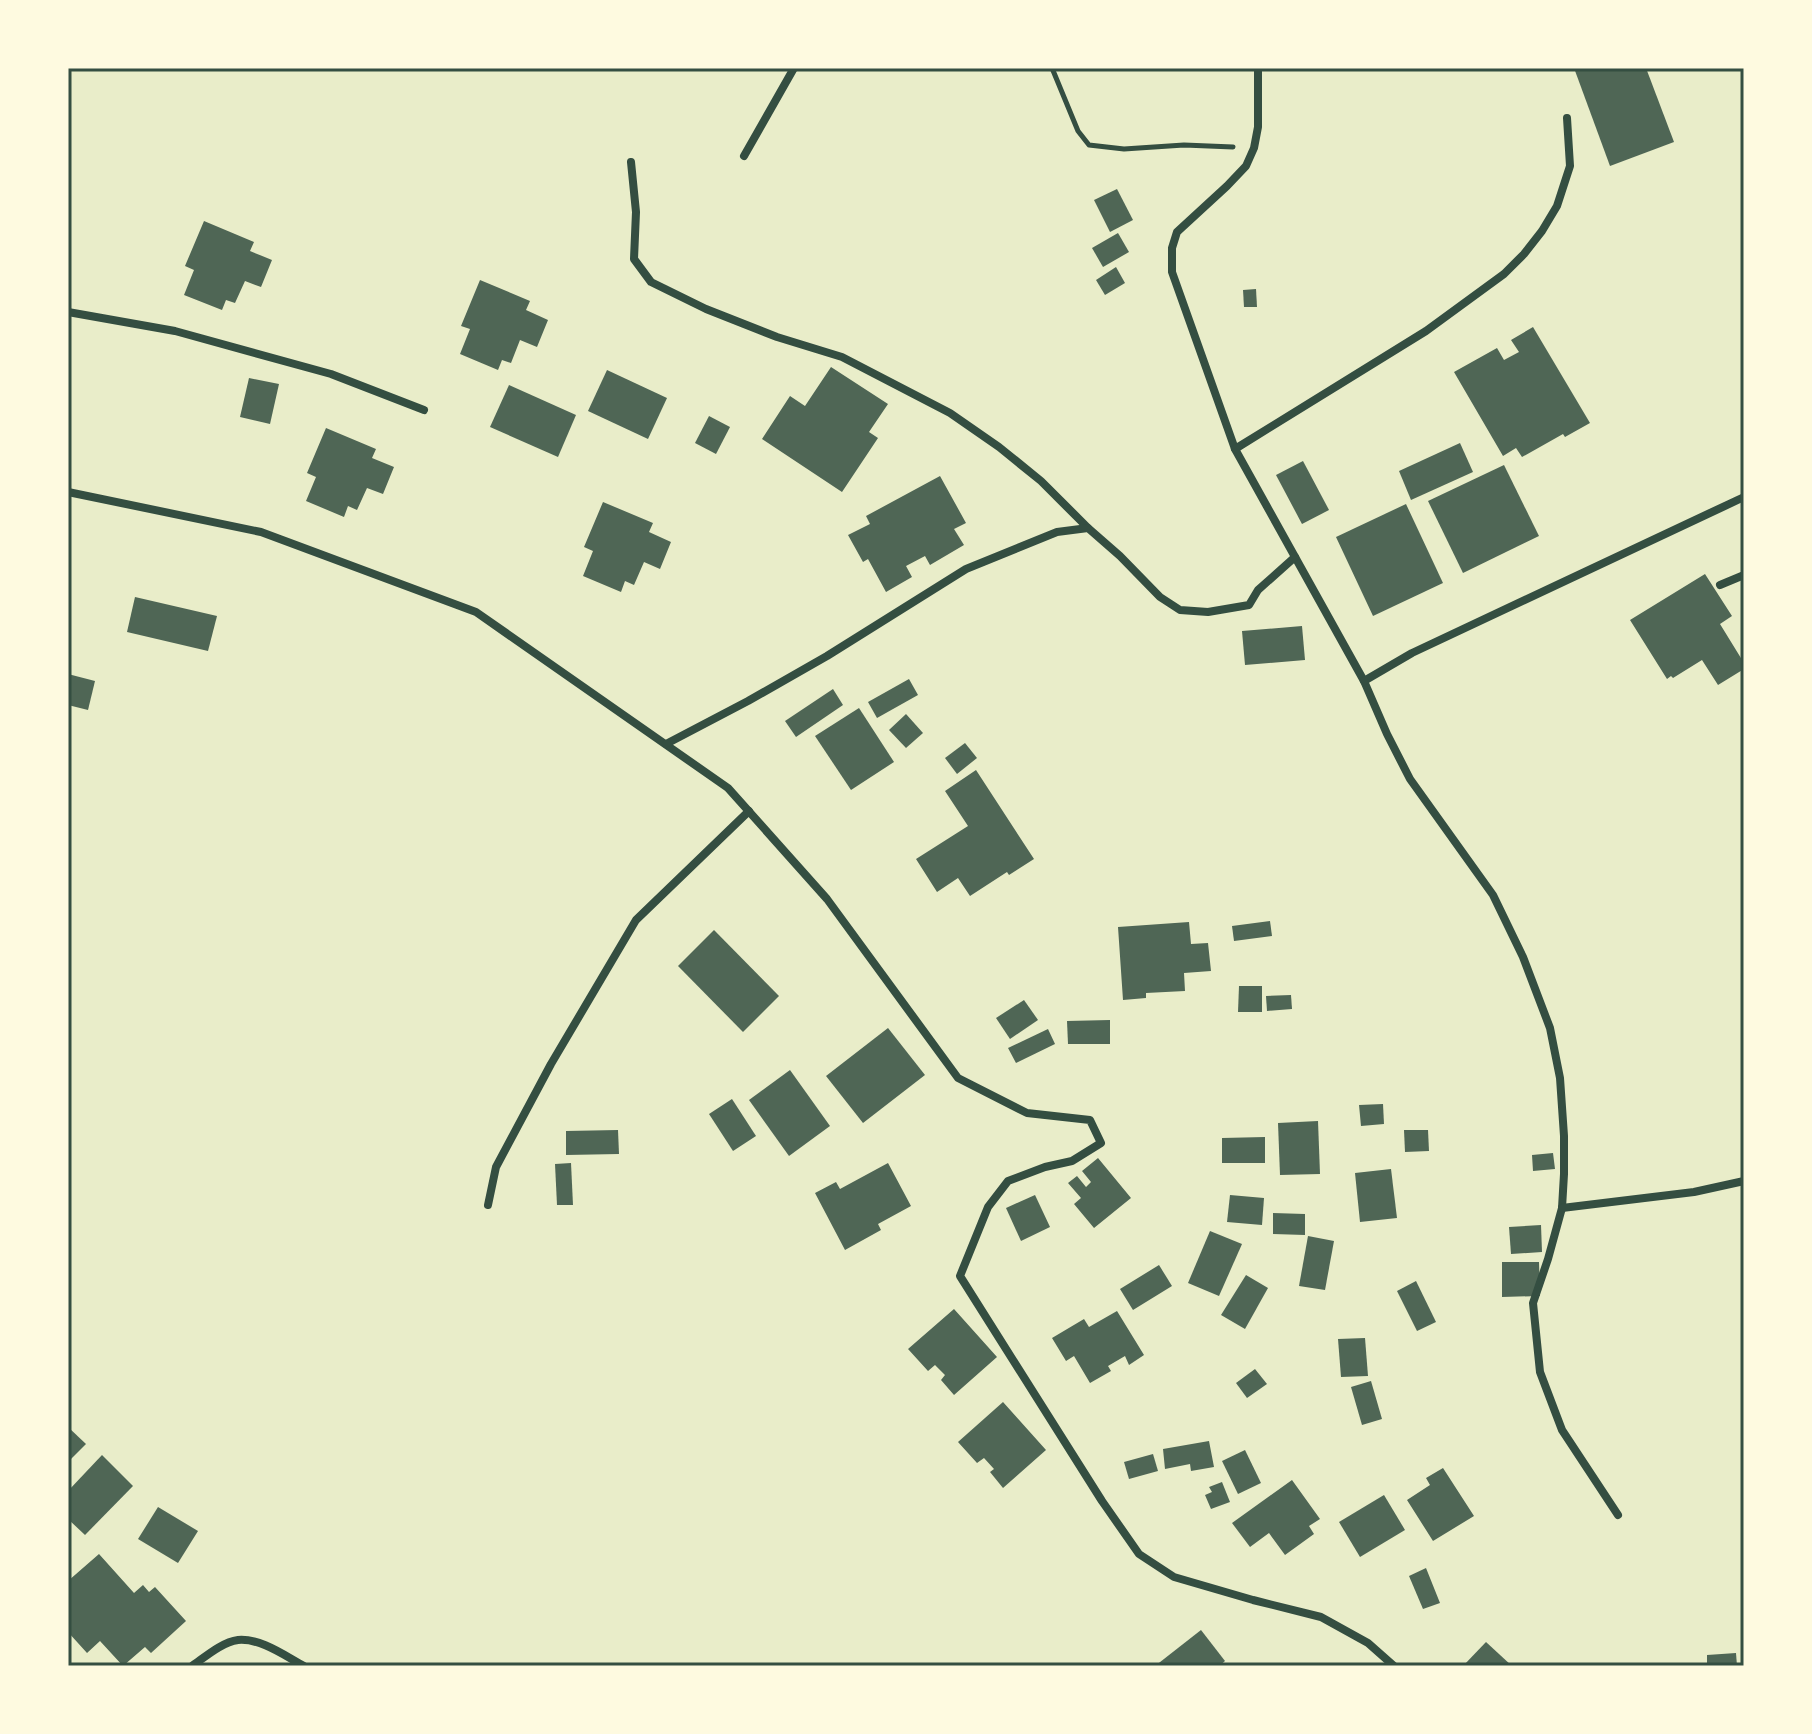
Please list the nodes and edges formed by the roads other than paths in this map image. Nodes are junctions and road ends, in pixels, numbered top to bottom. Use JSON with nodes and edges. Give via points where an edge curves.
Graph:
{"nodes":[{"id":1,"x":794,"y":68,"type":"edge"},
{"id":2,"x":1258,"y":68,"type":"edge"},
{"id":3,"x":1567,"y":118,"type":"dead end"},
{"id":4,"x":744,"y":156,"type":"dead end"},
{"id":5,"x":631,"y":162,"type":"dead end"},
{"id":6,"x":68,"y":312,"type":"edge"},
{"id":7,"x":424,"y":410,"type":"dead end"},
{"id":8,"x":1235,"y":449,"type":"junction"},
{"id":9,"x":68,"y":492,"type":"edge"},
{"id":10,"x":1744,"y":497,"type":"edge"},
{"id":11,"x":1088,"y":528,"type":"junction"},
{"id":12,"x":1295,"y":557,"type":"junction"},
{"id":13,"x":1744,"y":575,"type":"edge"},
{"id":14,"x":1720,"y":585,"type":"dead end"},
{"id":15,"x":1364,"y":681,"type":"junction"},
{"id":16,"x":666,"y":744,"type":"junction"},
{"id":17,"x":749,"y":811,"type":"junction"},
{"id":18,"x":1744,"y":1181,"type":"edge"},
{"id":19,"x":488,"y":1205,"type":"dead end"},
{"id":20,"x":1562,"y":1208,"type":"junction"},
{"id":21,"x":1618,"y":1515,"type":"dead end"},
{"id":22,"x":192,"y":1666,"type":"edge"},
{"id":23,"x":304,"y":1666,"type":"edge"},
{"id":24,"x":1394,"y":1666,"type":"edge"}],
"edges":[{"from":1,"to":4,"type":"street"},
{"from":2,"to":8,"type":"street","via":[[1258,127],[1246,166],[1177,232],[1172,248],[1172,272]]},
{"from":3,"to":8,"type":"street","via":[[1570,166],[1557,206],[1504,274],[1426,331]]},
{"from":5,"to":11,"type":"street","via":[[634,259],[651,282],[777,337],[842,357],[950,413],[1041,481]]},
{"from":6,"to":7,"type":"street","via":[[175,331],[331,374]]},
{"from":8,"to":12,"type":"street"},
{"from":9,"to":16,"type":"street","via":[[261,532],[476,612]]},
{"from":10,"to":15,"type":"street","via":[[1412,653]]},
{"from":11,"to":12,"type":"street","via":[[1180,610],[1208,612],[1249,605]]},
{"from":11,"to":16,"type":"street","via":[[1057,532],[966,569],[827,656]]},
{"from":12,"to":15,"type":"street"},
{"from":13,"to":14,"type":"street"},
{"from":15,"to":20,"type":"street","via":[[1410,779],[1493,895],[1550,1028],[1564,1136]]},
{"from":16,"to":17,"type":"street","via":[[728,788]]},
{"from":17,"to":19,"type":"street","via":[[636,920],[496,1167]]},
{"from":17,"to":24,"type":"street","via":[[827,899],[958,1078],[1027,1113],[1090,1120],[1101,1143],[1072,1161],[1008,1181],[988,1207],[960,1276],[1139,1554],[1174,1577],[1321,1617],[1368,1643]]},
{"from":18,"to":20,"type":"street"},
{"from":20,"to":21,"type":"street","via":[[1533,1303],[1540,1372],[1562,1430]]},
{"from":22,"to":23,"type":"street","via":[[236,1640],[257,1642]]}]}
